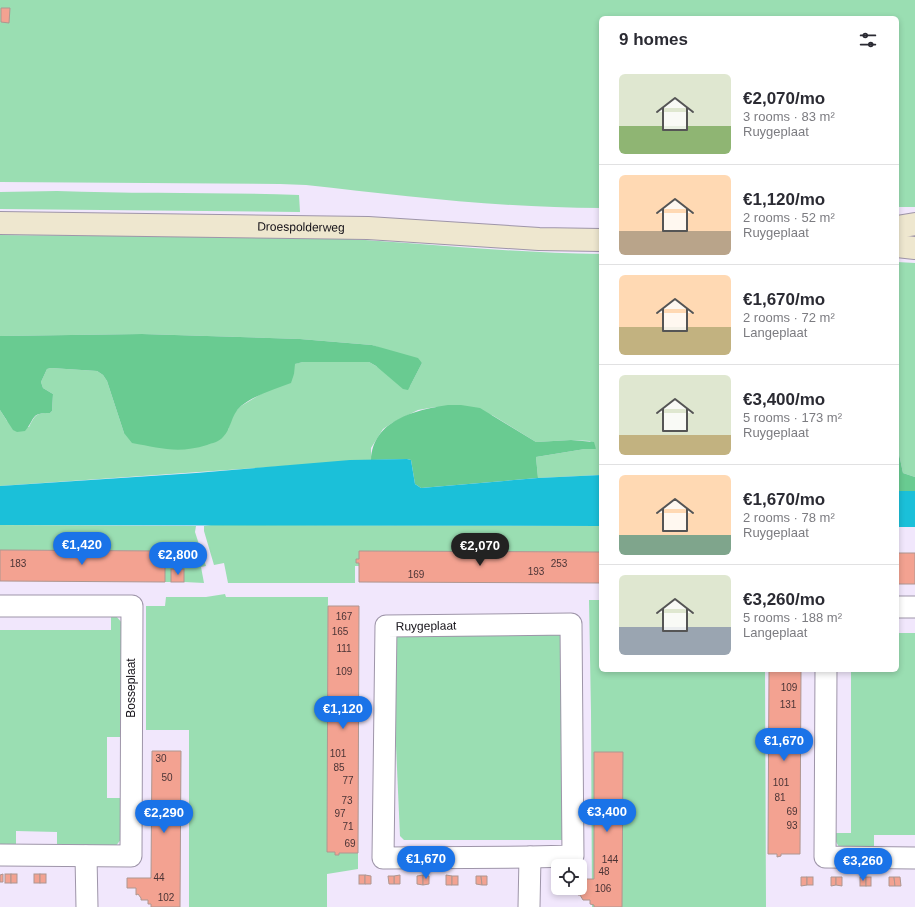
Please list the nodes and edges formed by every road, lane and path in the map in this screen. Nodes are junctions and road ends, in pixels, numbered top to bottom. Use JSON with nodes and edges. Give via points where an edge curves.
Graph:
{"nodes":[{"id":1,"x":0,"y":223,"type":"edge"},
{"id":2,"x":915,"y":224,"type":"edge"},
{"id":3,"x":899,"y":227,"type":"edge"},
{"id":4,"x":599,"y":240,"type":"edge"},
{"id":5,"x":899,"y":246,"type":"edge"},
{"id":6,"x":915,"y":248,"type":"edge"},
{"id":7,"x":0,"y":606,"type":"edge"},
{"id":8,"x":899,"y":607,"type":"edge"},
{"id":9,"x":915,"y":607,"type":"edge"},
{"id":10,"x":826,"y":672,"type":"edge"},
{"id":11,"x":0,"y":855,"type":"edge"},
{"id":12,"x":86,"y":856,"type":"junction"},
{"id":13,"x":530,"y":857,"type":"junction"},
{"id":14,"x":915,"y":858,"type":"edge"},
{"id":15,"x":87,"y":907,"type":"edge"},
{"id":16,"x":529,"y":907,"type":"edge"}],
"edges":[{"from":1,"to":4,"type":"main road","name":"Droespolderweg","via":[[368,228],[539,239]]},
{"from":2,"to":3,"type":"main road"},
{"from":5,"to":6,"type":"main road"},
{"from":7,"to":12,"type":"street","name":"Bosseplaat","via":[[132,606],[131,856]]},
{"from":8,"to":9,"type":"street"},
{"from":10,"to":14,"type":"street","via":[[825,857]]},
{"from":11,"to":12,"type":"street","name":"Bosseplaat"},
{"from":12,"to":15,"type":"street"},
{"from":13,"to":13,"type":"street","name":"Ruygeplaat","via":[[383,858],[386,626],[571,624],[573,856]]},
{"from":13,"to":16,"type":"street"}]}
